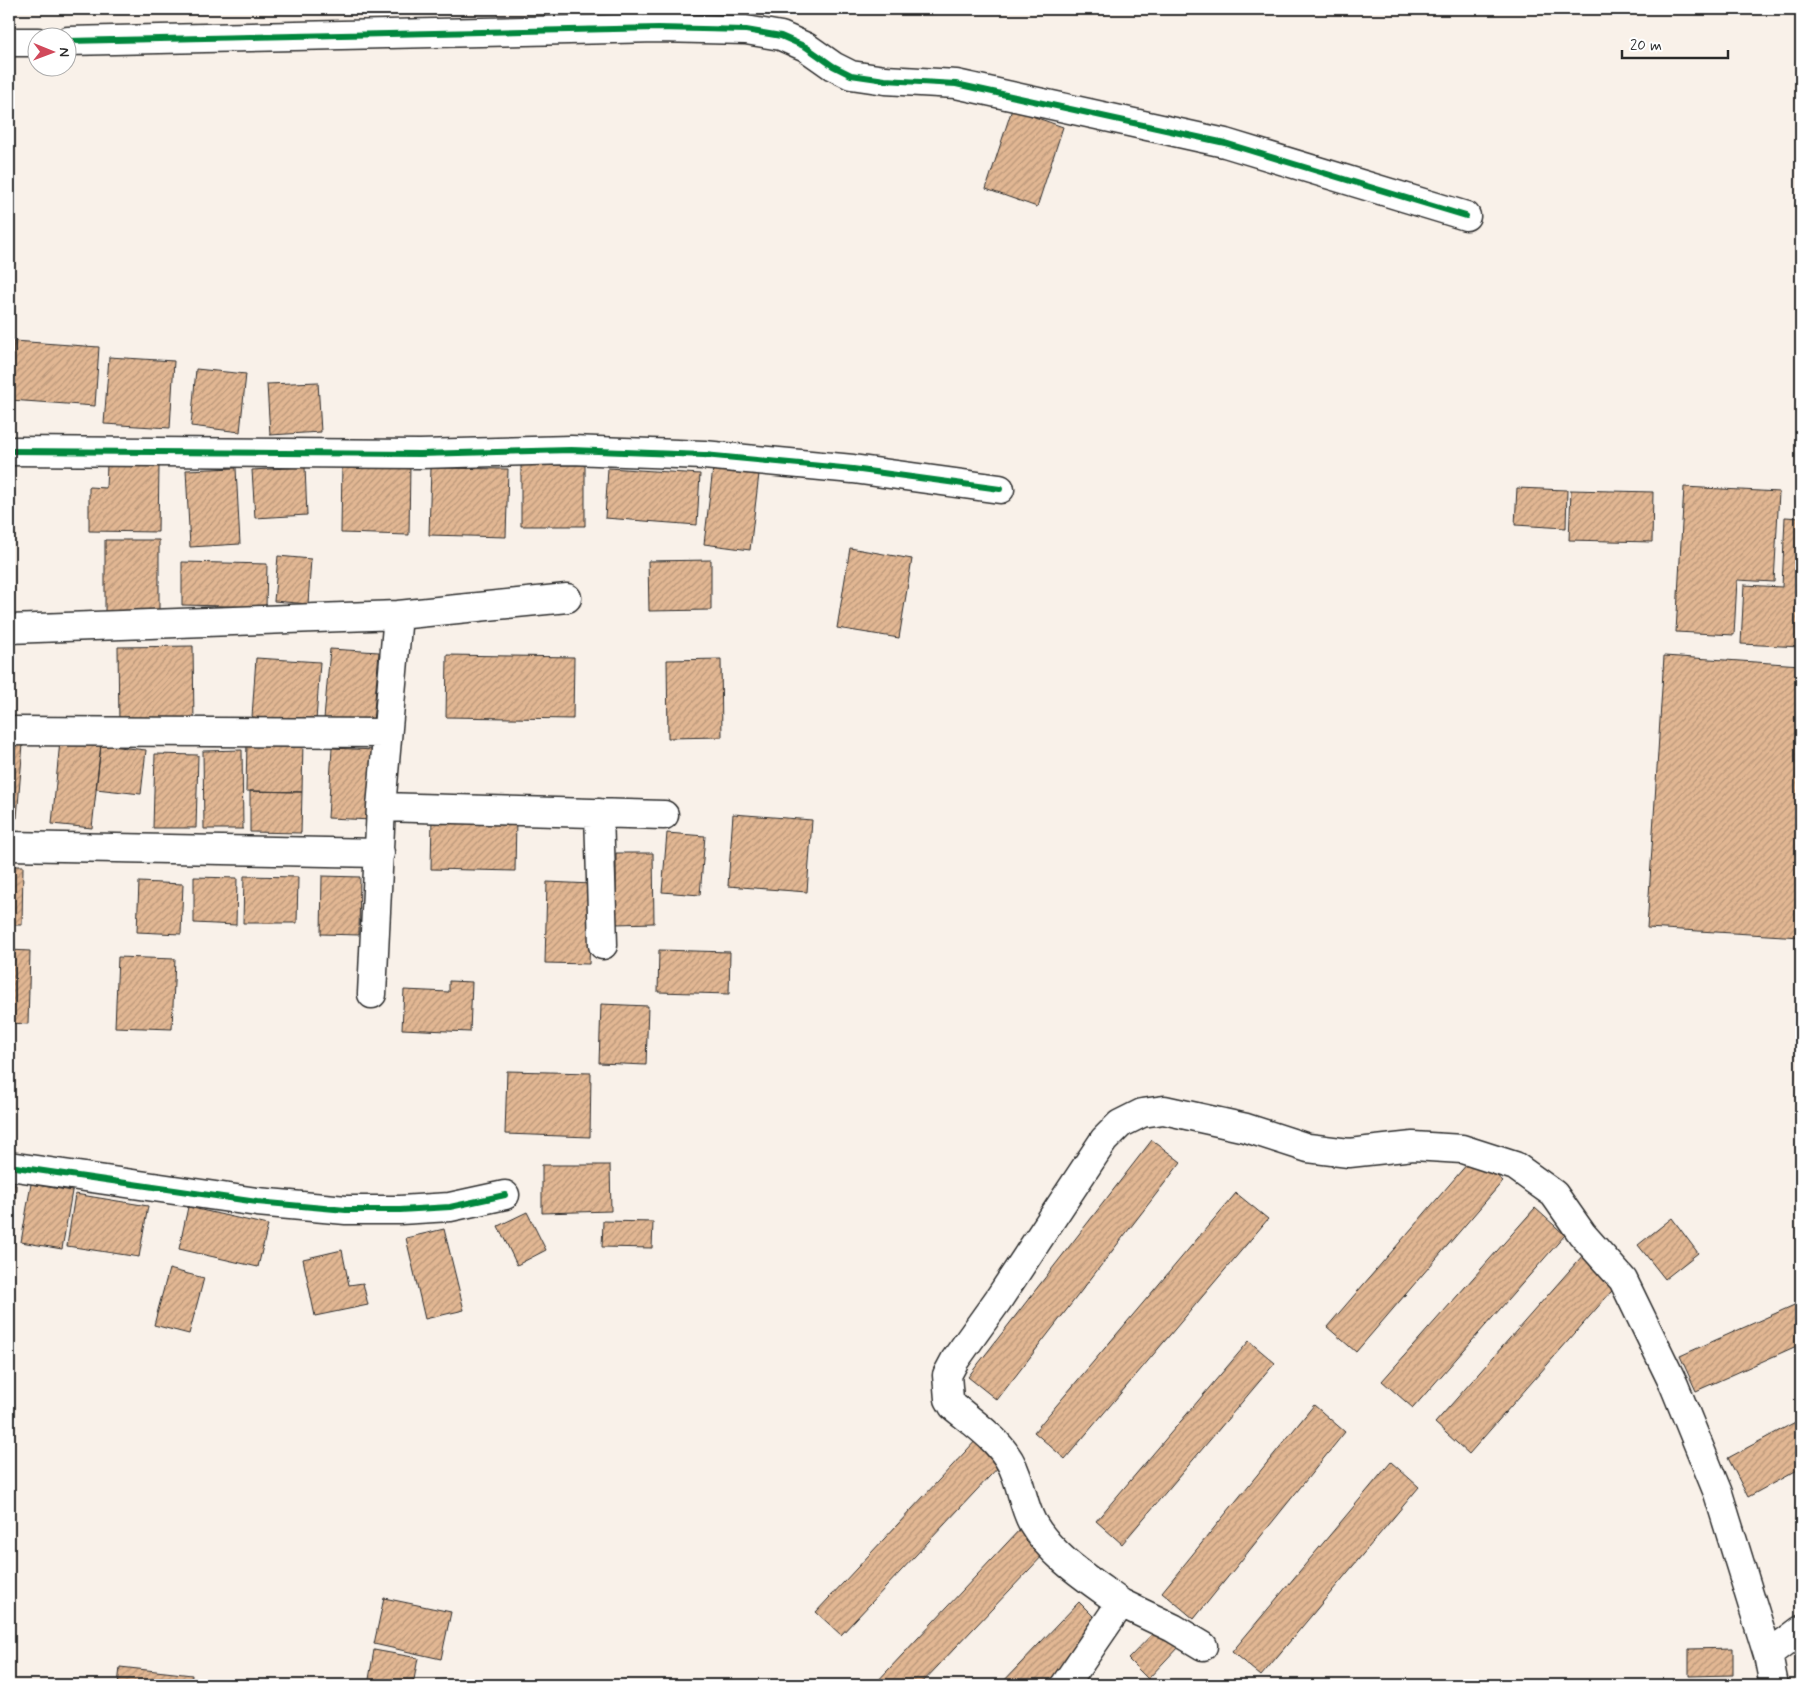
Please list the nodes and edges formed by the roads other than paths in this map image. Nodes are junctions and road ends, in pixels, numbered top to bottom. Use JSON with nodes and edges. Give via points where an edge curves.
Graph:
{"nodes":[{"id":1,"x":78,"y":41,"type":"edge"},
{"id":2,"x":9,"y":42,"type":"edge"},
{"id":3,"x":28,"y":42,"type":"edge"},
{"id":4,"x":1466,"y":216,"type":"dead end"},
{"id":5,"x":9,"y":451,"type":"edge"},
{"id":6,"x":1000,"y":489,"type":"dead end"},
{"id":7,"x":567,"y":598,"type":"dead end"},
{"id":8,"x":398,"y":615,"type":"junction"},
{"id":9,"x":9,"y":629,"type":"edge"},
{"id":10,"x":9,"y":731,"type":"edge"},
{"id":11,"x":387,"y":733,"type":"junction"},
{"id":12,"x":382,"y":807,"type":"junction"},
{"id":13,"x":599,"y":813,"type":"junction"},
{"id":14,"x":664,"y":815,"type":"dead end"},
{"id":15,"x":9,"y":846,"type":"edge"},
{"id":16,"x":380,"y":853,"type":"junction"},
{"id":17,"x":603,"y":945,"type":"dead end"},
{"id":18,"x":372,"y":994,"type":"dead end"},
{"id":19,"x":9,"y":1166,"type":"edge"},
{"id":20,"x":505,"y":1196,"type":"dead end"},
{"id":21,"x":1122,"y":1603,"type":"junction"},
{"id":22,"x":1801,"y":1630,"type":"edge"},
{"id":23,"x":1203,"y":1646,"type":"dead end"},
{"id":24,"x":1768,"y":1655,"type":"junction"},
{"id":25,"x":1065,"y":1685,"type":"edge"},
{"id":26,"x":1774,"y":1685,"type":"edge"}],
"edges":[{"from":1,"to":4,"type":"street","via":[[658,28],[746,30],[781,36],[851,75],[956,84],[1225,143]]},
{"from":2,"to":3,"type":"street"},
{"from":5,"to":6,"type":"street","via":[[420,454],[571,450],[704,455]]},
{"from":7,"to":8,"type":"street"},
{"from":8,"to":9,"type":"street"},
{"from":8,"to":11,"type":"street"},
{"from":10,"to":11,"type":"street"},
{"from":11,"to":12,"type":"street"},
{"from":12,"to":13,"type":"street"},
{"from":12,"to":16,"type":"street"},
{"from":13,"to":14,"type":"street"},
{"from":13,"to":17,"type":"street"},
{"from":15,"to":16,"type":"street"},
{"from":16,"to":18,"type":"street"},
{"from":19,"to":20,"type":"street","via":[[257,1202],[346,1210],[450,1207]]},
{"from":21,"to":23,"type":"street"},
{"from":21,"to":24,"type":"street","via":[[1066,1564],[1052,1548],[1032,1521],[1009,1458],[999,1445],[952,1406],[948,1399],[947,1375],[954,1360],[998,1300],[1104,1140],[1120,1124],[1142,1113],[1164,1110],[1246,1128],[1308,1148],[1348,1153],[1413,1146],[1462,1149],[1515,1166],[1554,1194],[1582,1234],[1623,1280],[1674,1385],[1718,1493]]},
{"from":21,"to":25,"type":"street"},
{"from":22,"to":24,"type":"street"},
{"from":24,"to":26,"type":"street"}]}
